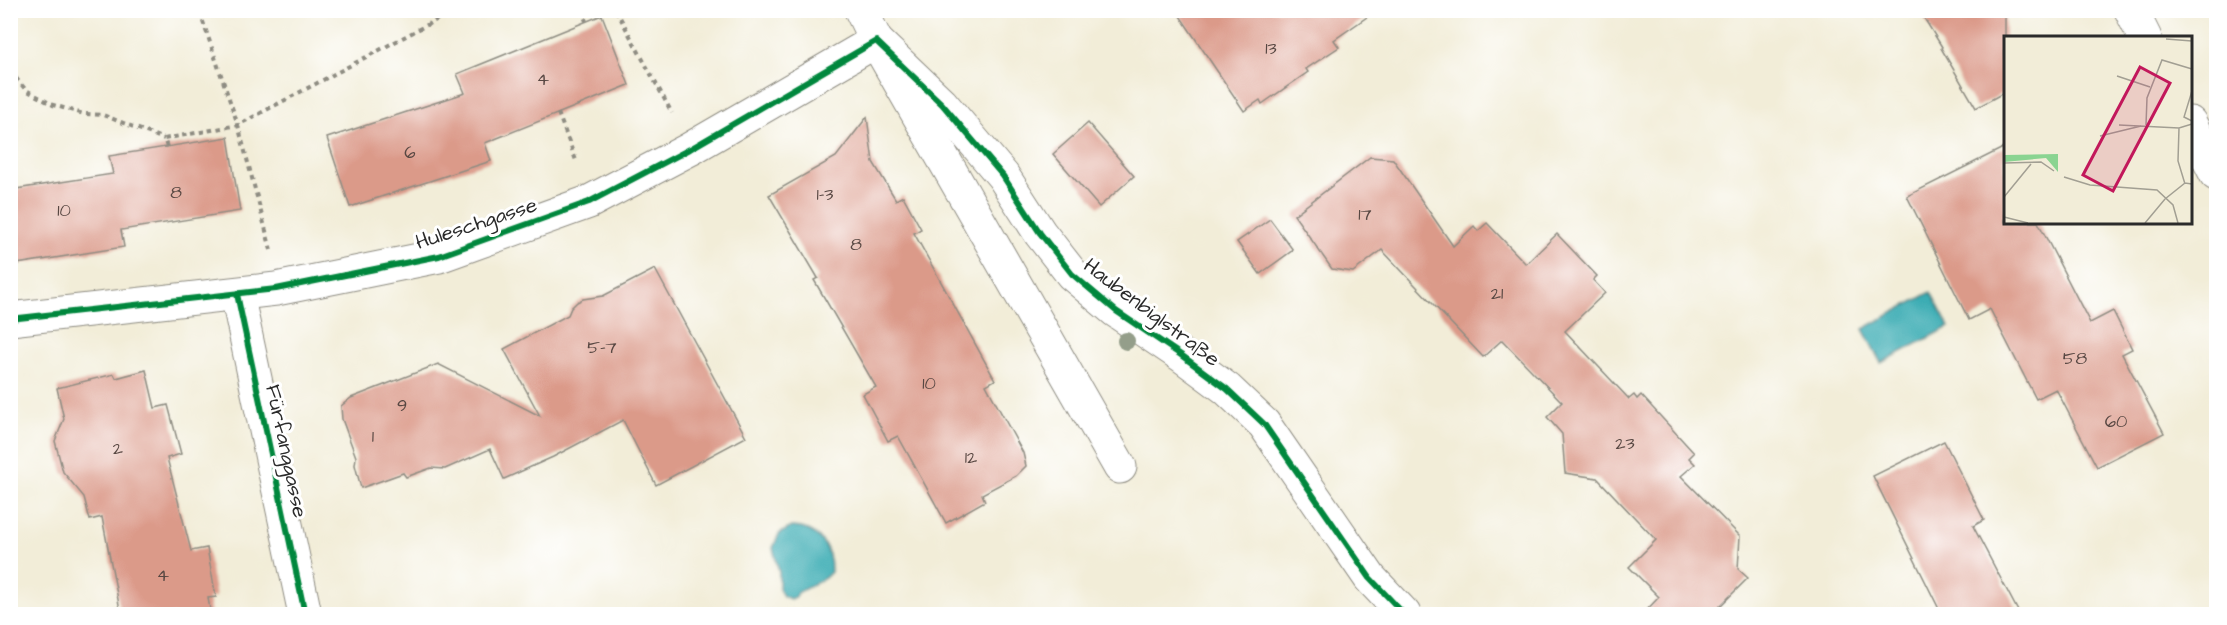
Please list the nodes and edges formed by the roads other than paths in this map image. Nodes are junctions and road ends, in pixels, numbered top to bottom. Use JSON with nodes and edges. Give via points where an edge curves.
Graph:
{"nodes":[{"id":1,"x":861,"y":10,"type":"edge"},
{"id":2,"x":2131,"y":10,"type":"edge"},
{"id":3,"x":2144,"y":36,"type":"edge"},
{"id":4,"x":876,"y":41,"type":"junction"},
{"id":5,"x":2191,"y":125,"type":"edge"},
{"id":6,"x":2217,"y":174,"type":"edge"},
{"id":7,"x":237,"y":294,"type":"junction"},
{"id":8,"x":10,"y":319,"type":"edge"},
{"id":9,"x":1120,"y":467,"type":"dead end"},
{"id":10,"x":305,"y":615,"type":"edge"},
{"id":11,"x":1404,"y":615,"type":"edge"}],
"edges":[{"from":1,"to":4,"type":"street","name":"Haubenbiglstraße"},
{"from":2,"to":3,"type":"street"},
{"from":4,"to":7,"type":"street","name":"Huleschgasse","via":[[690,149],[589,202],[439,256]]},
{"from":4,"to":9,"type":"street","name":"Haubenbiglstraße"},
{"from":4,"to":11,"type":"street","name":"Haubenbiglstraße","via":[[942,104],[995,167],[1072,274],[1116,311],[1227,389],[1264,424],[1370,578]]},
{"from":5,"to":6,"type":"street"},
{"from":7,"to":8,"type":"street","name":"Huleschgasse"},
{"from":7,"to":10,"type":"street","name":"Fürfanggasse"}]}
